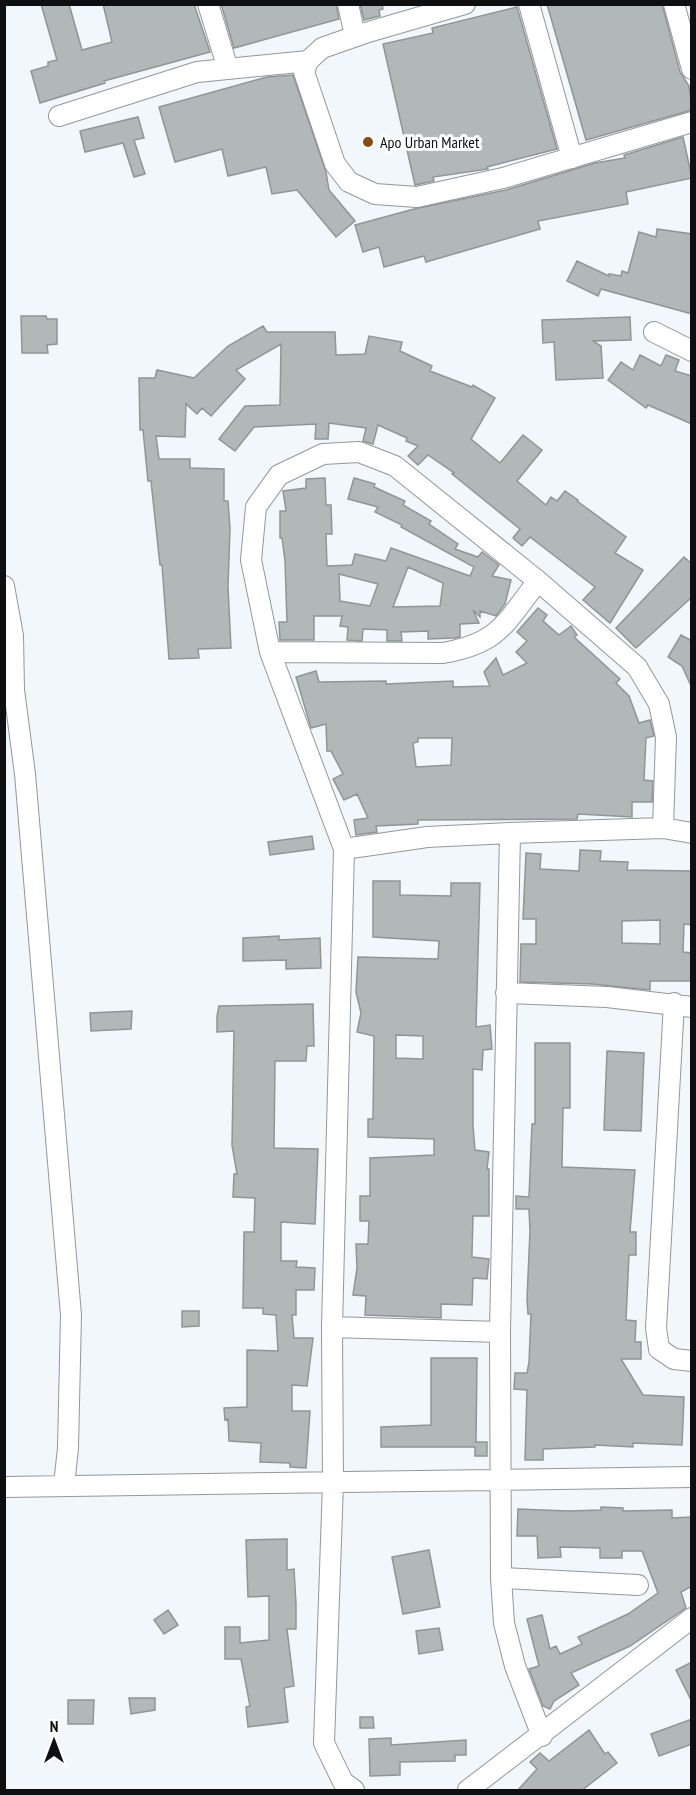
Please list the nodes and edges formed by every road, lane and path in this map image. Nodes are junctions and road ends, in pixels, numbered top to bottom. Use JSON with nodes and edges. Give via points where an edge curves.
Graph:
{"nodes":[{"id":1,"x":208,"y":4,"type":"edge"},
{"id":2,"x":348,"y":4,"type":"edge"},
{"id":3,"x":465,"y":4,"type":"edge"},
{"id":4,"x":529,"y":4,"type":"edge"},
{"id":5,"x":674,"y":4,"type":"edge"},
{"id":6,"x":355,"y":36,"type":"junction"},
{"id":7,"x":308,"y":61,"type":"junction"},
{"id":8,"x":228,"y":69,"type":"junction"},
{"id":9,"x":692,"y":69,"type":"edge"},
{"id":10,"x":59,"y":116,"type":"dead end"},
{"id":11,"x":692,"y":122,"type":"edge"},
{"id":12,"x":572,"y":158,"type":"junction"},
{"id":13,"x":654,"y":332,"type":"dead end"},
{"id":14,"x":692,"y":351,"type":"edge"},
{"id":15,"x":538,"y":581,"type":"junction"},
{"id":16,"x":4,"y":586,"type":"edge"},
{"id":17,"x":270,"y":652,"type":"junction"},
{"id":18,"x":663,"y":828,"type":"junction"},
{"id":19,"x":510,"y":833,"type":"junction"},
{"id":20,"x":692,"y":833,"type":"edge"},
{"id":21,"x":344,"y":849,"type":"junction"},
{"id":22,"x":506,"y":993,"type":"junction"},
{"id":23,"x":683,"y":1005,"type":"edge"},
{"id":24,"x":332,"y":1327,"type":"junction"},
{"id":25,"x":500,"y":1332,"type":"junction"},
{"id":26,"x":692,"y":1361,"type":"edge"},
{"id":27,"x":692,"y":1477,"type":"edge"},
{"id":28,"x":501,"y":1481,"type":"junction"},
{"id":29,"x":333,"y":1483,"type":"junction"},
{"id":30,"x":64,"y":1485,"type":"junction"},
{"id":31,"x":4,"y":1487,"type":"edge"},
{"id":32,"x":501,"y":1578,"type":"junction"},
{"id":33,"x":638,"y":1585,"type":"dead end"},
{"id":34,"x":692,"y":1618,"type":"edge"},
{"id":35,"x":542,"y":1736,"type":"junction"},
{"id":36,"x":354,"y":1791,"type":"edge"},
{"id":37,"x":468,"y":1791,"type":"edge"}],
"edges":[{"from":1,"to":8,"type":"street"},
{"from":2,"to":6,"type":"street"},
{"from":3,"to":6,"type":"street"},
{"from":4,"to":12,"type":"street"},
{"from":5,"to":9,"type":"street"},
{"from":6,"to":7,"type":"street","via":[[322,48]]},
{"from":7,"to":8,"type":"street"},
{"from":7,"to":12,"type":"street","via":[[304,72],[335,164],[349,182],[375,194],[417,197]]},
{"from":8,"to":10,"type":"street","via":[[197,72]]},
{"from":11,"to":12,"type":"street"},
{"from":13,"to":14,"type":"street"},
{"from":15,"to":17,"type":"street","via":[[495,636],[470,648],[443,653]]},
{"from":15,"to":17,"type":"street","via":[[395,466],[359,452],[323,454],[279,475],[256,507],[251,560]]},
{"from":15,"to":18,"type":"street","via":[[637,667],[659,704],[666,737]]},
{"from":16,"to":30,"type":"street","via":[[13,636],[14,690],[25,774],[71,1315]]},
{"from":17,"to":21,"type":"street"},
{"from":18,"to":19,"type":"street"},
{"from":18,"to":20,"type":"street"},
{"from":19,"to":21,"type":"street","via":[[427,837]]},
{"from":19,"to":22,"type":"street"},
{"from":21,"to":24,"type":"street"},
{"from":22,"to":23,"type":"street"},
{"from":22,"to":25,"type":"street"},
{"from":23,"to":26,"type":"street","via":[[656,1328],[659,1349],[674,1359]]},
{"from":24,"to":25,"type":"street"},
{"from":24,"to":29,"type":"street"},
{"from":25,"to":28,"type":"street"},
{"from":27,"to":28,"type":"street"},
{"from":28,"to":29,"type":"street"},
{"from":28,"to":32,"type":"street"},
{"from":29,"to":30,"type":"street"},
{"from":29,"to":36,"type":"street","via":[[324,1743],[343,1782]]},
{"from":30,"to":31,"type":"street"},
{"from":32,"to":33,"type":"street"},
{"from":32,"to":35,"type":"street","via":[[504,1623],[515,1666]]},
{"from":34,"to":35,"type":"street"},
{"from":35,"to":37,"type":"street"}]}
